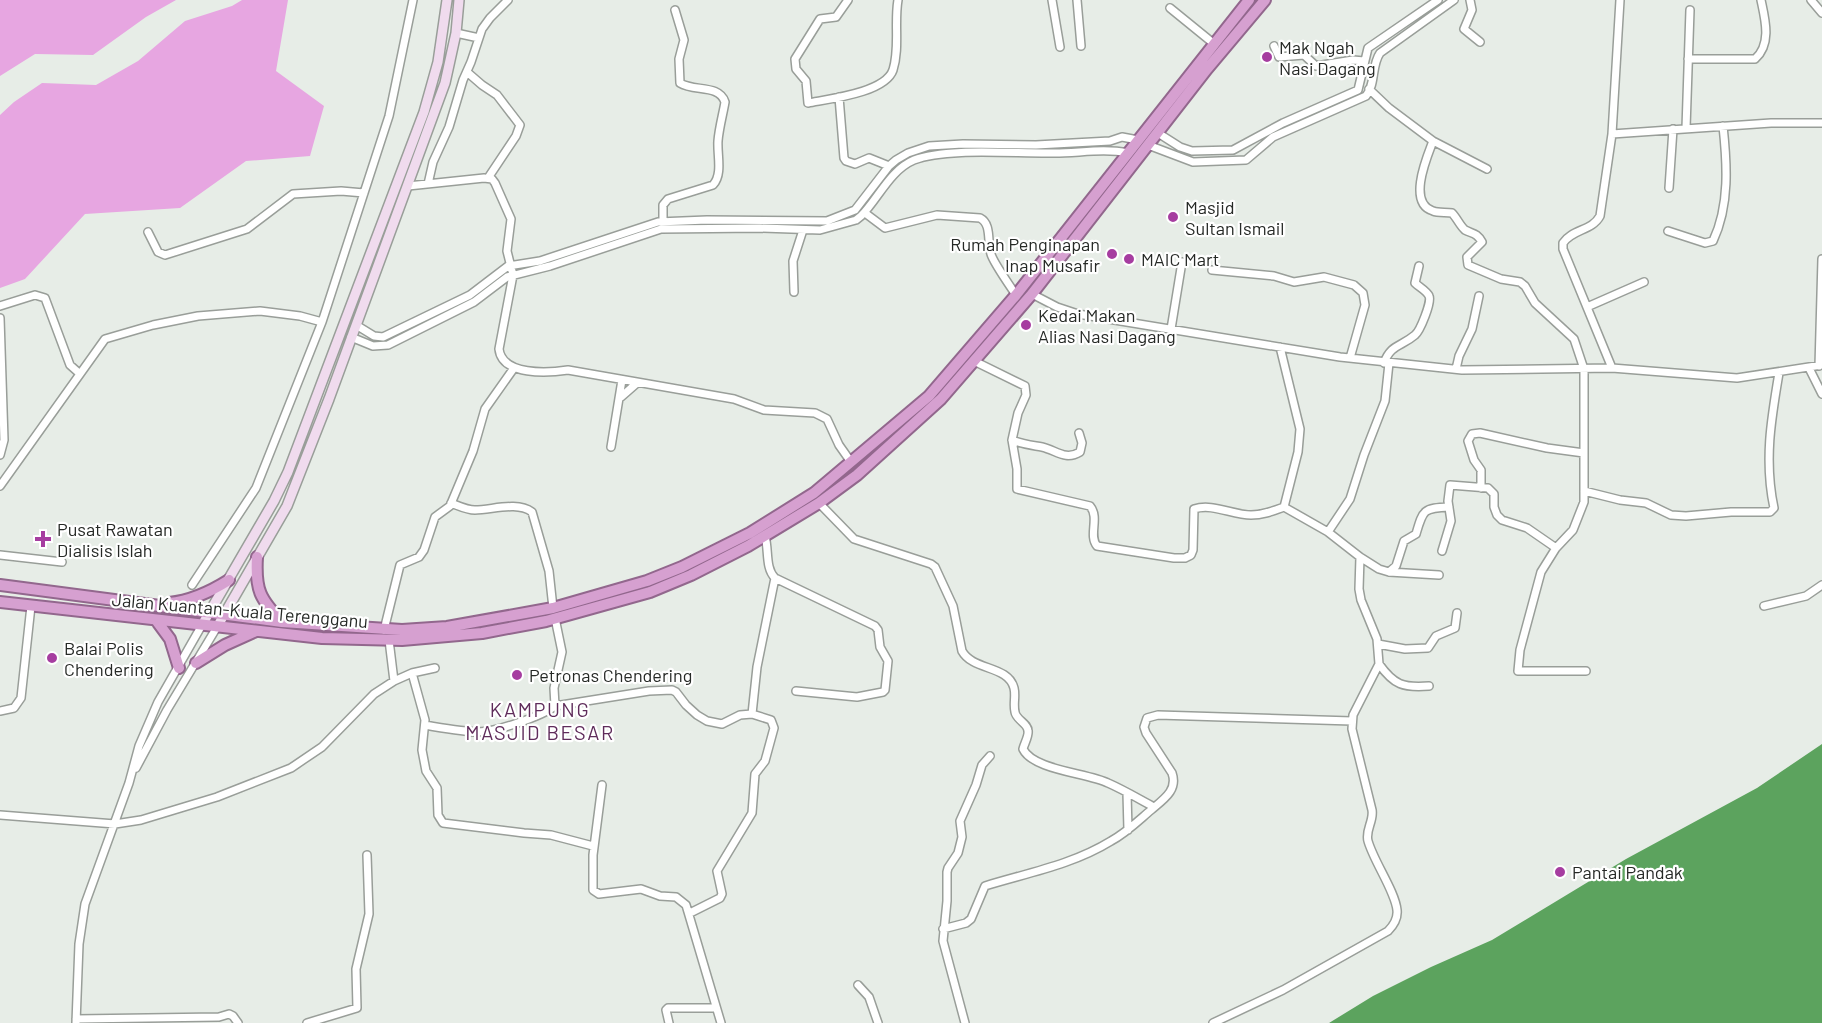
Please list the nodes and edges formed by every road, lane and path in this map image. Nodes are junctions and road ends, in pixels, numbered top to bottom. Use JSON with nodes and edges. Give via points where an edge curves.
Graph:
{"nodes":[{"id":1,"x":413,"y":0,"type":"edge"},
{"id":2,"x":447,"y":0,"type":"edge"},
{"id":3,"x":459,"y":0,"type":"edge"},
{"id":4,"x":508,"y":0,"type":"edge"},
{"id":5,"x":848,"y":0,"type":"edge"},
{"id":6,"x":898,"y":0,"type":"edge"},
{"id":7,"x":1052,"y":0,"type":"edge"},
{"id":8,"x":1077,"y":0,"type":"edge"},
{"id":9,"x":1249,"y":0,"type":"edge"},
{"id":10,"x":1265,"y":0,"type":"edge"},
{"id":11,"x":1438,"y":0,"type":"edge"},
{"id":12,"x":1454,"y":0,"type":"edge"},
{"id":13,"x":1470,"y":0,"type":"edge"},
{"id":14,"x":1620,"y":0,"type":"edge"},
{"id":15,"x":1761,"y":0,"type":"edge"},
{"id":16,"x":1811,"y":0,"type":"edge"},
{"id":17,"x":1170,"y":8,"type":"dead end"},
{"id":18,"x":675,"y":10,"type":"dead end"},
{"id":19,"x":1690,"y":10,"type":"dead end"},
{"id":20,"x":1822,"y":13,"type":"edge"},
{"id":21,"x":456,"y":33,"type":"junction"},
{"id":22,"x":479,"y":38,"type":"junction"},
{"id":23,"x":1480,"y":42,"type":"dead end"},
{"id":24,"x":1213,"y":44,"type":"junction"},
{"id":25,"x":1081,"y":46,"type":"dead end"},
{"id":26,"x":1274,"y":46,"type":"dead end"},
{"id":27,"x":1060,"y":48,"type":"dead end"},
{"id":28,"x":1688,"y":59,"type":"junction"},
{"id":29,"x":1364,"y":61,"type":"junction"},
{"id":30,"x":467,"y":72,"type":"junction"},
{"id":31,"x":1360,"y":85,"type":"junction"},
{"id":32,"x":1370,"y":89,"type":"junction"},
{"id":33,"x":839,"y":97,"type":"junction"},
{"id":34,"x":1822,"y":123,"type":"edge"},
{"id":35,"x":1723,"y":126,"type":"junction"},
{"id":36,"x":1686,"y":128,"type":"junction"},
{"id":37,"x":1673,"y":129,"type":"junction"},
{"id":38,"x":1158,"y":133,"type":"junction"},
{"id":39,"x":1612,"y":134,"type":"junction"},
{"id":40,"x":1433,"y":141,"type":"junction"},
{"id":41,"x":1143,"y":143,"type":"junction"},
{"id":42,"x":1128,"y":153,"type":"junction"},
{"id":43,"x":889,"y":166,"type":"junction"},
{"id":44,"x":1487,"y":169,"type":"dead end"},
{"id":45,"x":488,"y":178,"type":"junction"},
{"id":46,"x":428,"y":184,"type":"junction"},
{"id":47,"x":408,"y":186,"type":"junction"},
{"id":48,"x":1670,"y":188,"type":"dead end"},
{"id":49,"x":364,"y":193,"type":"junction"},
{"id":50,"x":865,"y":213,"type":"junction"},
{"id":51,"x":663,"y":221,"type":"junction"},
{"id":52,"x":803,"y":230,"type":"junction"},
{"id":53,"x":1668,"y":231,"type":"dead end"},
{"id":54,"x":148,"y":232,"type":"dead end"},
{"id":55,"x":1822,"y":259,"type":"edge"},
{"id":56,"x":1182,"y":262,"type":"dead end"},
{"id":57,"x":512,"y":265,"type":"junction"},
{"id":58,"x":1419,"y":266,"type":"dead end"},
{"id":59,"x":1212,"y":270,"type":"dead end"},
{"id":60,"x":513,"y":275,"type":"junction"},
{"id":61,"x":1644,"y":282,"type":"dead end"},
{"id":62,"x":794,"y":292,"type":"dead end"},
{"id":63,"x":1032,"y":294,"type":"junction"},
{"id":64,"x":1016,"y":296,"type":"junction"},
{"id":65,"x":1479,"y":296,"type":"dead end"},
{"id":66,"x":0,"y":306,"type":"edge"},
{"id":67,"x":1587,"y":307,"type":"junction"},
{"id":68,"x":0,"y":318,"type":"edge"},
{"id":69,"x":322,"y":322,"type":"junction"},
{"id":70,"x":356,"y":325,"type":"junction"},
{"id":71,"x":1171,"y":329,"type":"junction"},
{"id":72,"x":351,"y":337,"type":"junction"},
{"id":73,"x":1281,"y":347,"type":"junction"},
{"id":74,"x":1350,"y":358,"type":"junction"},
{"id":75,"x":974,"y":361,"type":"junction"},
{"id":76,"x":1391,"y":363,"type":"junction"},
{"id":77,"x":1821,"y":366,"type":"edge"},
{"id":78,"x":514,"y":368,"type":"junction"},
{"id":79,"x":1612,"y":368,"type":"junction"},
{"id":80,"x":1809,"y":368,"type":"junction"},
{"id":81,"x":1456,"y":369,"type":"junction"},
{"id":82,"x":1584,"y":369,"type":"junction"},
{"id":83,"x":79,"y":373,"type":"junction"},
{"id":84,"x":1779,"y":373,"type":"junction"},
{"id":85,"x":622,"y":380,"type":"junction"},
{"id":86,"x":637,"y":383,"type":"junction"},
{"id":87,"x":1822,"y":394,"type":"edge"},
{"id":88,"x":621,"y":397,"type":"junction"},
{"id":89,"x":1,"y":406,"type":"edge"},
{"id":90,"x":1079,"y":433,"type":"dead end"},
{"id":91,"x":1012,"y":440,"type":"junction"},
{"id":92,"x":611,"y":447,"type":"dead end"},
{"id":93,"x":1584,"y":453,"type":"junction"},
{"id":94,"x":0,"y":455,"type":"edge"},
{"id":95,"x":851,"y":462,"type":"junction"},
{"id":96,"x":0,"y":486,"type":"edge"},
{"id":97,"x":1480,"y":488,"type":"junction"},
{"id":98,"x":1584,"y":491,"type":"junction"},
{"id":99,"x":451,"y":503,"type":"junction"},
{"id":100,"x":819,"y":503,"type":"junction"},
{"id":101,"x":1284,"y":507,"type":"junction"},
{"id":102,"x":1449,"y":507,"type":"junction"},
{"id":103,"x":1328,"y":532,"type":"junction"},
{"id":104,"x":765,"y":536,"type":"junction"},
{"id":105,"x":1556,"y":548,"type":"junction"},
{"id":106,"x":1442,"y":551,"type":"dead end"},
{"id":107,"x":0,"y":555,"type":"edge"},
{"id":108,"x":257,"y":557,"type":"junction"},
{"id":109,"x":1360,"y":557,"type":"junction"},
{"id":110,"x":62,"y":562,"type":"dead end"},
{"id":111,"x":1389,"y":572,"type":"junction"},
{"id":112,"x":1439,"y":575,"type":"dead end"},
{"id":113,"x":775,"y":578,"type":"junction"},
{"id":114,"x":229,"y":580,"type":"junction"},
{"id":115,"x":0,"y":585,"type":"edge"},
{"id":116,"x":192,"y":585,"type":"dead end"},
{"id":117,"x":1822,"y":585,"type":"edge"},
{"id":118,"x":0,"y":602,"type":"edge"},
{"id":119,"x":150,"y":605,"type":"junction"},
{"id":120,"x":31,"y":606,"type":"junction"},
{"id":121,"x":1764,"y":606,"type":"dead end"},
{"id":122,"x":208,"y":612,"type":"junction"},
{"id":123,"x":554,"y":613,"type":"junction"},
{"id":124,"x":1457,"y":613,"type":"dead end"},
{"id":125,"x":224,"y":614,"type":"junction"},
{"id":126,"x":156,"y":620,"type":"junction"},
{"id":127,"x":282,"y":622,"type":"junction"},
{"id":128,"x":202,"y":625,"type":"junction"},
{"id":129,"x":217,"y":627,"type":"junction"},
{"id":130,"x":257,"y":631,"type":"junction"},
{"id":131,"x":386,"y":635,"type":"junction"},
{"id":132,"x":1378,"y":644,"type":"junction"},
{"id":133,"x":196,"y":663,"type":"junction"},
{"id":134,"x":1379,"y":664,"type":"junction"},
{"id":135,"x":179,"y":668,"type":"junction"},
{"id":136,"x":435,"y":668,"type":"dead end"},
{"id":137,"x":1586,"y":671,"type":"dead end"},
{"id":138,"x":412,"y":673,"type":"junction"},
{"id":139,"x":394,"y":681,"type":"junction"},
{"id":140,"x":1429,"y":686,"type":"dead end"},
{"id":141,"x":796,"y":691,"type":"dead end"},
{"id":142,"x":555,"y":706,"type":"junction"},
{"id":143,"x":0,"y":711,"type":"edge"},
{"id":144,"x":752,"y":714,"type":"junction"},
{"id":145,"x":1352,"y":721,"type":"junction"},
{"id":146,"x":425,"y":725,"type":"junction"},
{"id":147,"x":990,"y":756,"type":"dead end"},
{"id":148,"x":129,"y":783,"type":"junction"},
{"id":149,"x":602,"y":785,"type":"dead end"},
{"id":150,"x":1127,"y":793,"type":"junction"},
{"id":151,"x":1154,"y":807,"type":"junction"},
{"id":152,"x":0,"y":815,"type":"edge"},
{"id":153,"x":115,"y":824,"type":"junction"},
{"id":154,"x":1128,"y":830,"type":"junction"},
{"id":155,"x":593,"y":846,"type":"junction"},
{"id":156,"x":367,"y":855,"type":"dead end"},
{"id":157,"x":690,"y":913,"type":"junction"},
{"id":158,"x":943,"y":929,"type":"junction"},
{"id":159,"x":858,"y":985,"type":"dead end"},
{"id":160,"x":716,"y":1008,"type":"junction"},
{"id":161,"x":76,"y":1021,"type":"edge"},
{"id":162,"x":237,"y":1023,"type":"edge"},
{"id":163,"x":306,"y":1023,"type":"edge"},
{"id":164,"x":669,"y":1023,"type":"edge"},
{"id":165,"x":721,"y":1023,"type":"edge"},
{"id":166,"x":878,"y":1023,"type":"edge"},
{"id":167,"x":965,"y":1023,"type":"edge"},
{"id":168,"x":1213,"y":1023,"type":"edge"}],
"edges":[{"from":1,"to":49,"type":"street","via":[[389,116]]},
{"from":2,"to":114,"type":"main road","via":[[438,62],[424,112],[302,438],[274,501]]},
{"from":3,"to":21,"type":"main road"},
{"from":4,"to":22,"type":"street","via":[[489,18]]},
{"from":5,"to":33,"type":"street","via":[[836,17],[818,21],[794,64],[805,77],[808,103]]},
{"from":6,"to":33,"type":"street","via":[[890,75],[868,90]]},
{"from":7,"to":27,"type":"street"},
{"from":8,"to":25,"type":"street"},
{"from":9,"to":24,"type":"highway","name":"Jalan Kuantan-Kuala Terengganu"},
{"from":10,"to":38,"type":"highway","name":"Jalan Kuantan-Kuala Terengganu"},
{"from":11,"to":29,"type":"street","via":[[1368,48]]},
{"from":12,"to":32,"type":"street","via":[[1380,53]]},
{"from":13,"to":23,"type":"street","via":[[1472,10],[1464,29]]},
{"from":14,"to":39,"type":"street"},
{"from":15,"to":28,"type":"street","via":[[1766,31],[1759,56],[1749,60]]},
{"from":16,"to":20,"type":"street"},
{"from":17,"to":24,"type":"street"},
{"from":18,"to":51,"type":"street","via":[[684,40],[679,59],[680,83],[717,92],[725,102],[718,140],[717,181],[668,199],[663,205]]},
{"from":19,"to":28,"type":"street"},
{"from":21,"to":22,"type":"street"},
{"from":21,"to":47,"type":"main road","via":[[445,83]]},
{"from":22,"to":30,"type":"street"},
{"from":24,"to":41,"type":"highway","name":"Jalan Kuantan-Kuala Terengganu"},
{"from":26,"to":29,"type":"street","via":[[1279,57],[1304,55],[1316,66]]},
{"from":28,"to":36,"type":"street"},
{"from":29,"to":31,"type":"street"},
{"from":30,"to":45,"type":"street","via":[[498,94],[520,125]]},
{"from":30,"to":46,"type":"street"},
{"from":31,"to":32,"type":"street"},
{"from":31,"to":38,"type":"street","via":[[1356,92],[1283,123],[1233,150],[1192,151]]},
{"from":32,"to":40,"type":"street"},
{"from":32,"to":41,"type":"street","via":[[1366,96],[1273,137],[1245,160],[1193,162]]},
{"from":33,"to":43,"type":"street","via":[[846,161],[855,164],[868,158]]},
{"from":34,"to":35,"type":"street"},
{"from":35,"to":36,"type":"street"},
{"from":35,"to":53,"type":"street","via":[[1724,201],[1713,240],[1705,243]]},
{"from":36,"to":37,"type":"street"},
{"from":37,"to":39,"type":"street"},
{"from":37,"to":48,"type":"street"},
{"from":38,"to":41,"type":"highway","name":"Jalan Kuantan-Kuala Terengganu"},
{"from":39,"to":67,"type":"street","via":[[1600,216],[1594,225],[1568,236],[1563,243]]},
{"from":40,"to":44,"type":"street"},
{"from":40,"to":82,"type":"street","via":[[1421,180],[1419,193],[1423,203],[1433,212],[1452,213],[1462,227],[1474,232],[1480,239],[1467,257],[1468,266],[1525,286],[1535,303],[1574,339]]},
{"from":41,"to":42,"type":"highway","name":"Jalan Kuantan-Kuala Terengganu"},
{"from":41,"to":43,"type":"street","via":[[1122,137],[1057,144],[929,146],[908,153]]},
{"from":41,"to":63,"type":"highway","name":"Jalan Kuantan-Kuala Terengganu"},
{"from":42,"to":50,"type":"street","via":[[950,153],[915,160],[896,172]]},
{"from":42,"to":64,"type":"highway","name":"Jalan Kuantan-Kuala Terengganu"},
{"from":43,"to":51,"type":"street","via":[[855,210],[827,221]]},
{"from":45,"to":46,"type":"street"},
{"from":45,"to":57,"type":"street","via":[[495,183],[510,212],[507,251]]},
{"from":46,"to":47,"type":"street"},
{"from":47,"to":70,"type":"main road"},
{"from":49,"to":54,"type":"street","via":[[293,194],[247,229],[165,255],[158,252]]},
{"from":49,"to":69,"type":"street"},
{"from":50,"to":52,"type":"street","via":[[828,229]]},
{"from":50,"to":64,"type":"street","via":[[885,228],[937,215],[984,220],[992,258]]},
{"from":51,"to":57,"type":"street","via":[[540,261]]},
{"from":52,"to":60,"type":"street","via":[[661,229]]},
{"from":52,"to":62,"type":"street","via":[[793,261]]},
{"from":55,"to":77,"type":"street"},
{"from":56,"to":71,"type":"street"},
{"from":57,"to":60,"type":"street"},
{"from":57,"to":70,"type":"street","via":[[470,295],[383,337]]},
{"from":58,"to":76,"type":"street","via":[[1415,283],[1428,294],[1430,302],[1418,331],[1390,350]]},
{"from":59,"to":74,"type":"street","via":[[1274,276],[1294,282],[1324,277],[1354,285],[1363,293],[1365,305]]},
{"from":60,"to":72,"type":"street","via":[[474,302],[388,345],[373,346]]},
{"from":60,"to":78,"type":"street","via":[[499,349],[503,360]]},
{"from":61,"to":67,"type":"street"},
{"from":63,"to":71,"type":"street","via":[[1065,310]]},
{"from":63,"to":75,"type":"highway","name":"Jalan Kuantan-Kuala Terengganu"},
{"from":64,"to":95,"type":"highway","name":"Jalan Kuantan-Kuala Terengganu","via":[[929,396]]},
{"from":65,"to":81,"type":"street","via":[[1472,329]]},
{"from":66,"to":83,"type":"street","via":[[35,295],[45,298],[70,365]]},
{"from":67,"to":79,"type":"street"},
{"from":68,"to":89,"type":"street"},
{"from":69,"to":83,"type":"street","via":[[260,311],[198,316],[153,325],[105,339]]},
{"from":69,"to":116,"type":"street","via":[[256,488]]},
{"from":70,"to":72,"type":"main road"},
{"from":71,"to":73,"type":"street"},
{"from":72,"to":108,"type":"main road","via":[[286,506]]},
{"from":73,"to":74,"type":"street"},
{"from":73,"to":101,"type":"street","via":[[1300,429]]},
{"from":74,"to":76,"type":"street"},
{"from":75,"to":91,"type":"street","via":[[1025,386],[1026,395]]},
{"from":75,"to":100,"type":"highway","name":"Jalan Kuantan-Kuala Terengganu","via":[[941,399],[857,475]]},
{"from":76,"to":81,"type":"street"},
{"from":76,"to":103,"type":"street","via":[[1385,401],[1350,499]]},
{"from":77,"to":80,"type":"street"},
{"from":78,"to":85,"type":"street","via":[[568,370]]},
{"from":78,"to":99,"type":"street","via":[[485,409],[473,451]]},
{"from":79,"to":82,"type":"street"},
{"from":79,"to":84,"type":"street","via":[[1737,378]]},
{"from":80,"to":84,"type":"street"},
{"from":80,"to":87,"type":"street"},
{"from":81,"to":82,"type":"street"},
{"from":82,"to":93,"type":"street"},
{"from":83,"to":96,"type":"street"},
{"from":84,"to":98,"type":"street","via":[[1769,429],[1768,477],[1774,508],[1770,512],[1671,515],[1646,503]]},
{"from":85,"to":86,"type":"street"},
{"from":85,"to":88,"type":"street"},
{"from":86,"to":88,"type":"street"},
{"from":86,"to":95,"type":"street","via":[[734,399],[764,410],[822,416]]},
{"from":88,"to":92,"type":"street"},
{"from":89,"to":94,"type":"street","via":[[4,440]]},
{"from":90,"to":91,"type":"street","via":[[1080,452],[1065,456]]},
{"from":91,"to":101,"type":"street","via":[[1017,489],[1090,506],[1094,514],[1093,541],[1097,546],[1185,558],[1193,550],[1194,509],[1251,515]]},
{"from":93,"to":97,"type":"street","via":[[1472,434],[1468,441],[1481,470]]},
{"from":93,"to":98,"type":"street"},
{"from":95,"to":123,"type":"highway","name":"Jalan Kuantan-Kuala Terengganu","via":[[782,514],[682,567]]},
{"from":97,"to":102,"type":"street","via":[[1450,485]]},
{"from":97,"to":105,"type":"street","via":[[1493,492],[1494,507],[1502,520],[1527,528]]},
{"from":98,"to":105,"type":"street","via":[[1580,516]]},
{"from":99,"to":123,"type":"street","via":[[470,509],[530,510],[547,565]]},
{"from":99,"to":131,"type":"street","via":[[435,517],[424,550],[400,565]]},
{"from":100,"to":104,"type":"highway","name":"Jalan Kuantan-Kuala Terengganu"},
{"from":100,"to":150,"type":"street","via":[[854,539],[935,567],[952,601],[965,656],[1012,683],[1016,717],[1029,731],[1023,749],[1026,756]]},
{"from":101,"to":103,"type":"street"},
{"from":102,"to":106,"type":"street","via":[[1451,521]]},
{"from":102,"to":111,"type":"street","via":[[1425,510],[1416,534],[1404,541],[1396,566]]},
{"from":103,"to":109,"type":"street"},
{"from":104,"to":113,"type":"street","via":[[769,570]]},
{"from":104,"to":123,"type":"highway","name":"Jalan Kuantan-Kuala Terengganu","via":[[650,592]]},
{"from":105,"to":137,"type":"street","via":[[1541,572],[1518,671]]},
{"from":107,"to":110,"type":"street"},
{"from":108,"to":125,"type":"main road"},
{"from":108,"to":127,"type":"highway","via":[[259,592]]},
{"from":109,"to":111,"type":"street"},
{"from":109,"to":132,"type":"street","via":[[1361,600]]},
{"from":111,"to":112,"type":"street"},
{"from":113,"to":141,"type":"street","via":[[875,626],[888,662],[883,692],[857,697]]},
{"from":113,"to":144,"type":"street"},
{"from":114,"to":119,"type":"highway","via":[[182,602]]},
{"from":114,"to":122,"type":"main road"},
{"from":115,"to":119,"type":"highway","name":"Jalan Kuantan-Kuala Terengganu"},
{"from":117,"to":121,"type":"street","via":[[1806,596]]},
{"from":118,"to":120,"type":"highway","name":"Jalan Kuantan-Kuala Terengganu"},
{"from":119,"to":122,"type":"highway","name":"Jalan Kuantan-Kuala Terengganu"},
{"from":120,"to":126,"type":"highway","name":"Jalan Kuantan-Kuala Terengganu"},
{"from":120,"to":143,"type":"street","via":[[21,698],[14,708]]},
{"from":122,"to":125,"type":"highway","name":"Jalan Kuantan-Kuala Terengganu"},
{"from":122,"to":128,"type":"main road"},
{"from":123,"to":131,"type":"highway","name":"Jalan Kuantan-Kuala Terengganu"},
{"from":123,"to":142,"type":"street","via":[[562,652],[554,688]]},
{"from":124,"to":132,"type":"street","via":[[1455,628],[1436,636],[1428,648]]},
{"from":125,"to":127,"type":"highway","name":"Jalan Kuantan-Kuala Terengganu"},
{"from":125,"to":129,"type":"main road"},
{"from":126,"to":128,"type":"highway","name":"Jalan Kuantan-Kuala Terengganu"},
{"from":126,"to":135,"type":"highway","via":[[170,639]]},
{"from":127,"to":131,"type":"highway","name":"Jalan Kuantan-Kuala Terengganu"},
{"from":128,"to":129,"type":"highway","name":"Jalan Kuantan-Kuala Terengganu"},
{"from":128,"to":135,"type":"street"},
{"from":129,"to":130,"type":"highway","name":"Jalan Kuantan-Kuala Terengganu"},
{"from":129,"to":133,"type":"street"},
{"from":130,"to":131,"type":"highway","name":"Jalan Kuantan-Kuala Terengganu","via":[[322,638]]},
{"from":130,"to":133,"type":"highway"},
{"from":131,"to":139,"type":"street"},
{"from":132,"to":134,"type":"street"},
{"from":133,"to":148,"type":"street"},
{"from":134,"to":140,"type":"street","via":[[1402,685]]},
{"from":134,"to":145,"type":"street"},
{"from":135,"to":148,"type":"street","via":[[142,737]]},
{"from":136,"to":138,"type":"street"},
{"from":138,"to":139,"type":"street"},
{"from":138,"to":146,"type":"street"},
{"from":139,"to":153,"type":"street","via":[[374,694],[322,747],[291,768],[217,797]]},
{"from":142,"to":144,"type":"street","via":[[672,690],[707,721],[722,724]]},
{"from":142,"to":146,"type":"street","via":[[545,714],[487,731]]},
{"from":144,"to":157,"type":"street","via":[[771,720],[774,728],[765,761],[755,774],[752,813],[717,871],[720,898]]},
{"from":145,"to":151,"type":"street","via":[[1170,715],[1147,718],[1146,733],[1175,780],[1172,791]]},
{"from":145,"to":168,"type":"street","via":[[1373,816],[1368,841],[1396,905],[1394,925],[1283,990]]},
{"from":146,"to":155,"type":"street","via":[[422,750],[426,771],[437,788],[438,815],[443,824],[551,834]]},
{"from":147,"to":158,"type":"street","via":[[982,765],[960,821],[960,845],[947,872]]},
{"from":148,"to":153,"type":"street"},
{"from":149,"to":155,"type":"street"},
{"from":150,"to":151,"type":"street"},
{"from":150,"to":154,"type":"street"},
{"from":151,"to":154,"type":"street"},
{"from":152,"to":153,"type":"street"},
{"from":153,"to":161,"type":"street","via":[[82,919]]},
{"from":154,"to":158,"type":"street","via":[[1068,862],[985,886],[971,919]]},
{"from":155,"to":157,"type":"street","via":[[595,893],[641,889],[676,897]]},
{"from":156,"to":163,"type":"street","via":[[369,914],[356,969],[357,1008]]},
{"from":157,"to":160,"type":"street"},
{"from":158,"to":167,"type":"street","via":[[945,957]]},
{"from":159,"to":166,"type":"street","via":[[868,997]]},
{"from":160,"to":164,"type":"street","via":[[668,1008]]},
{"from":160,"to":165,"type":"street"},
{"from":161,"to":162,"type":"street","via":[[229,1014]]}]}
